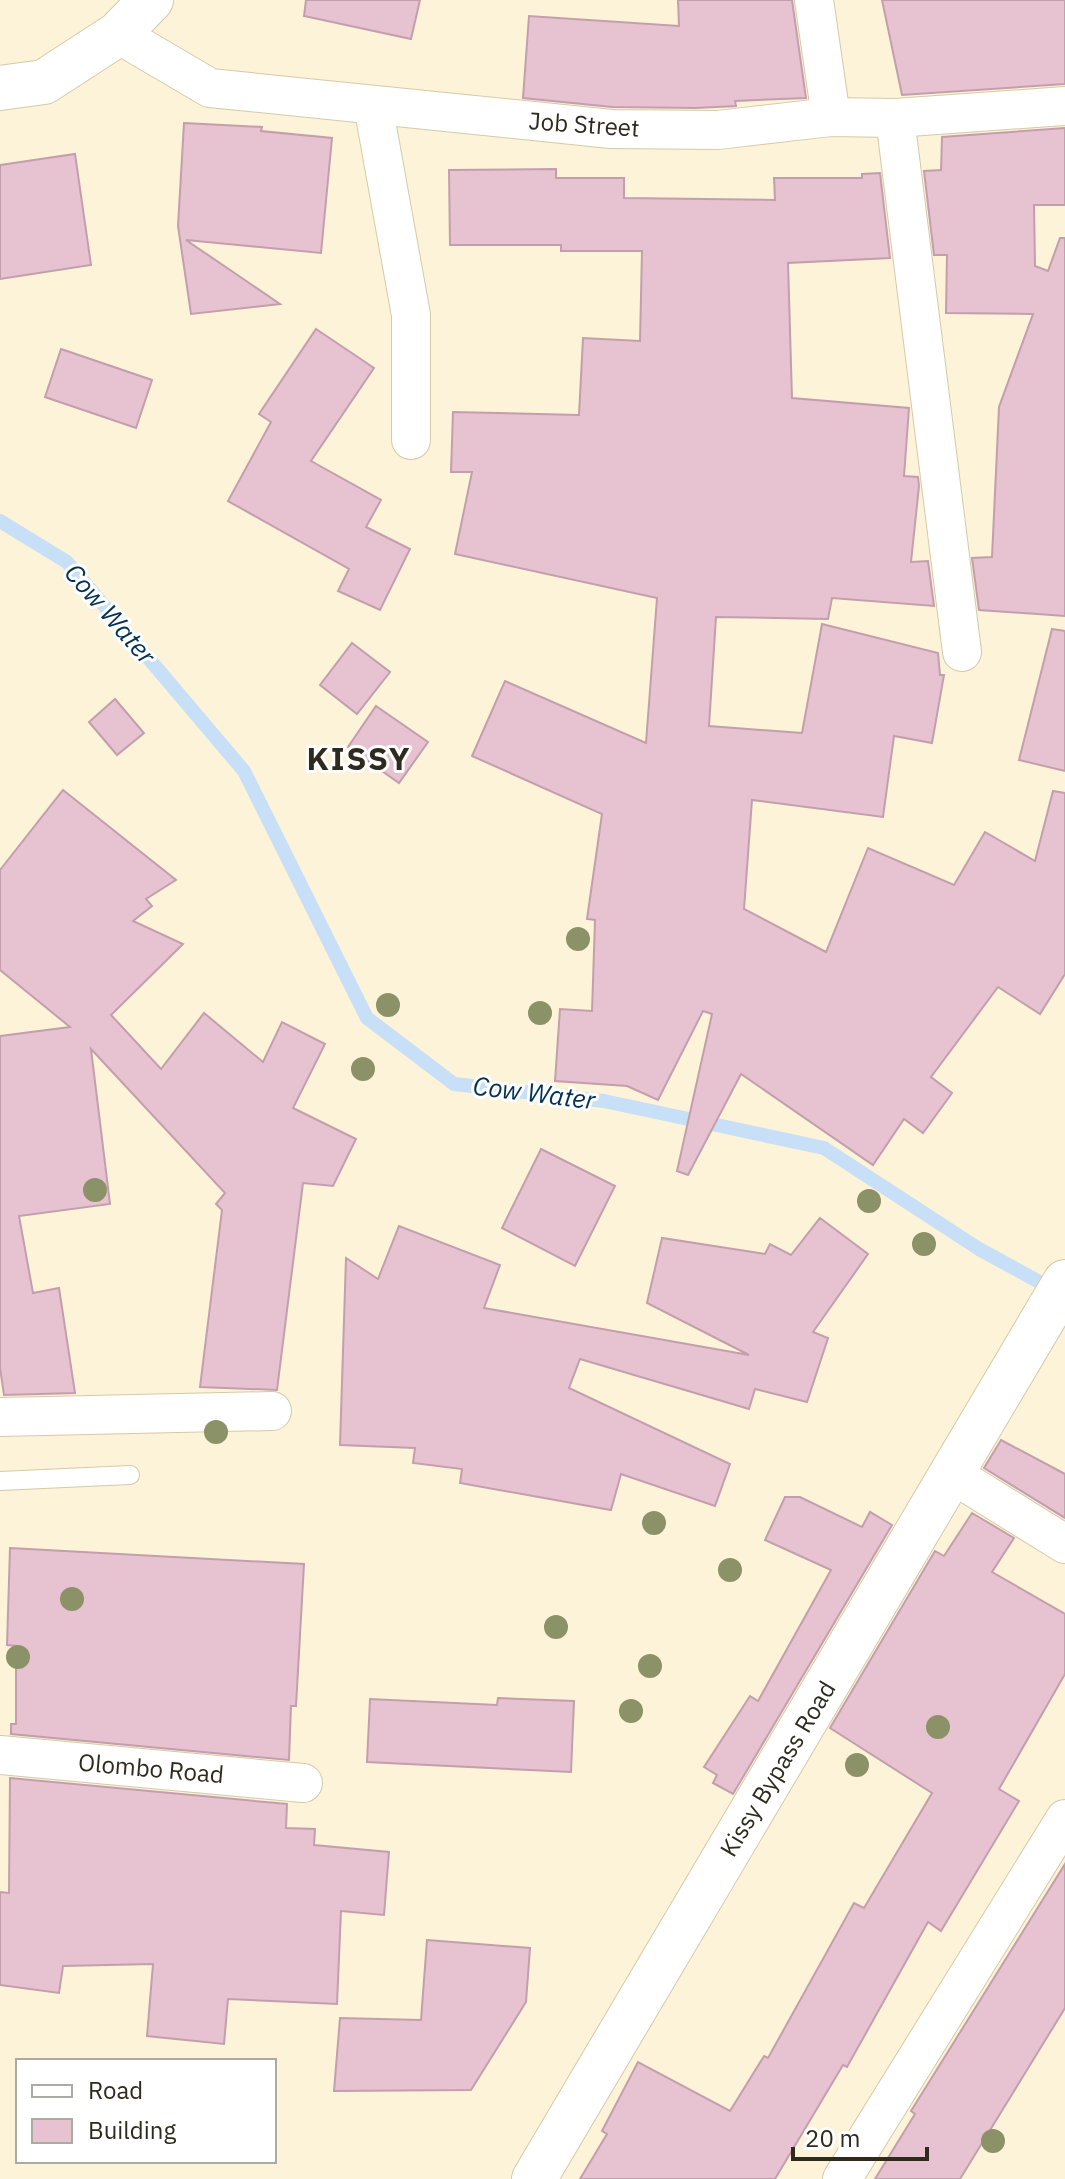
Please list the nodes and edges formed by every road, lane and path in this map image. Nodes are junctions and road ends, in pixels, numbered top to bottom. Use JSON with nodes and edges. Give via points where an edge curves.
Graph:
{"nodes":[{"id":1,"x":151,"y":0,"type":"edge"},
{"id":2,"x":814,"y":0,"type":"edge"},
{"id":3,"x":118,"y":34,"type":"junction"},
{"id":4,"x":0,"y":88,"type":"edge"},
{"id":5,"x":373,"y":105,"type":"junction"},
{"id":6,"x":1065,"y":106,"type":"edge"},
{"id":7,"x":831,"y":117,"type":"junction"},
{"id":8,"x":895,"y":118,"type":"junction"},
{"id":9,"x":411,"y":440,"type":"dead end"},
{"id":10,"x":962,"y":652,"type":"dead end"},
{"id":11,"x":1065,"y":1282,"type":"edge"},
{"id":12,"x":272,"y":1411,"type":"dead end"},
{"id":13,"x":0,"y":1417,"type":"edge"},
{"id":14,"x":952,"y":1474,"type":"junction"},
{"id":15,"x":130,"y":1475,"type":"dead end"},
{"id":16,"x":0,"y":1481,"type":"edge"},
{"id":17,"x":1065,"y":1544,"type":"edge"},
{"id":18,"x":0,"y":1755,"type":"edge"},
{"id":19,"x":303,"y":1783,"type":"dead end"},
{"id":20,"x":1065,"y":1819,"type":"edge"},
{"id":21,"x":534,"y":2179,"type":"edge"},
{"id":22,"x":842,"y":2179,"type":"edge"}],
"edges":[{"from":1,"to":3,"type":"main road"},
{"from":2,"to":7,"type":"street"},
{"from":3,"to":4,"type":"main road","via":[[44,82]]},
{"from":3,"to":5,"type":"street","name":"Job Street","via":[[210,88]]},
{"from":5,"to":7,"type":"street","name":"Job Street","via":[[611,129],[718,130]]},
{"from":5,"to":9,"type":"street","via":[[411,315]]},
{"from":6,"to":8,"type":"street","name":"Job Street"},
{"from":7,"to":8,"type":"street","name":"Job Street"},
{"from":8,"to":10,"type":"street"},
{"from":11,"to":14,"type":"main road","name":"Kissy Bypass Road"},
{"from":12,"to":13,"type":"street"},
{"from":14,"to":17,"type":"street"},
{"from":14,"to":21,"type":"main road","name":"Kissy Bypass Road"},
{"from":15,"to":16,"type":"lane"},
{"from":18,"to":19,"type":"street","name":"Olombo Road"},
{"from":20,"to":22,"type":"street"}]}
